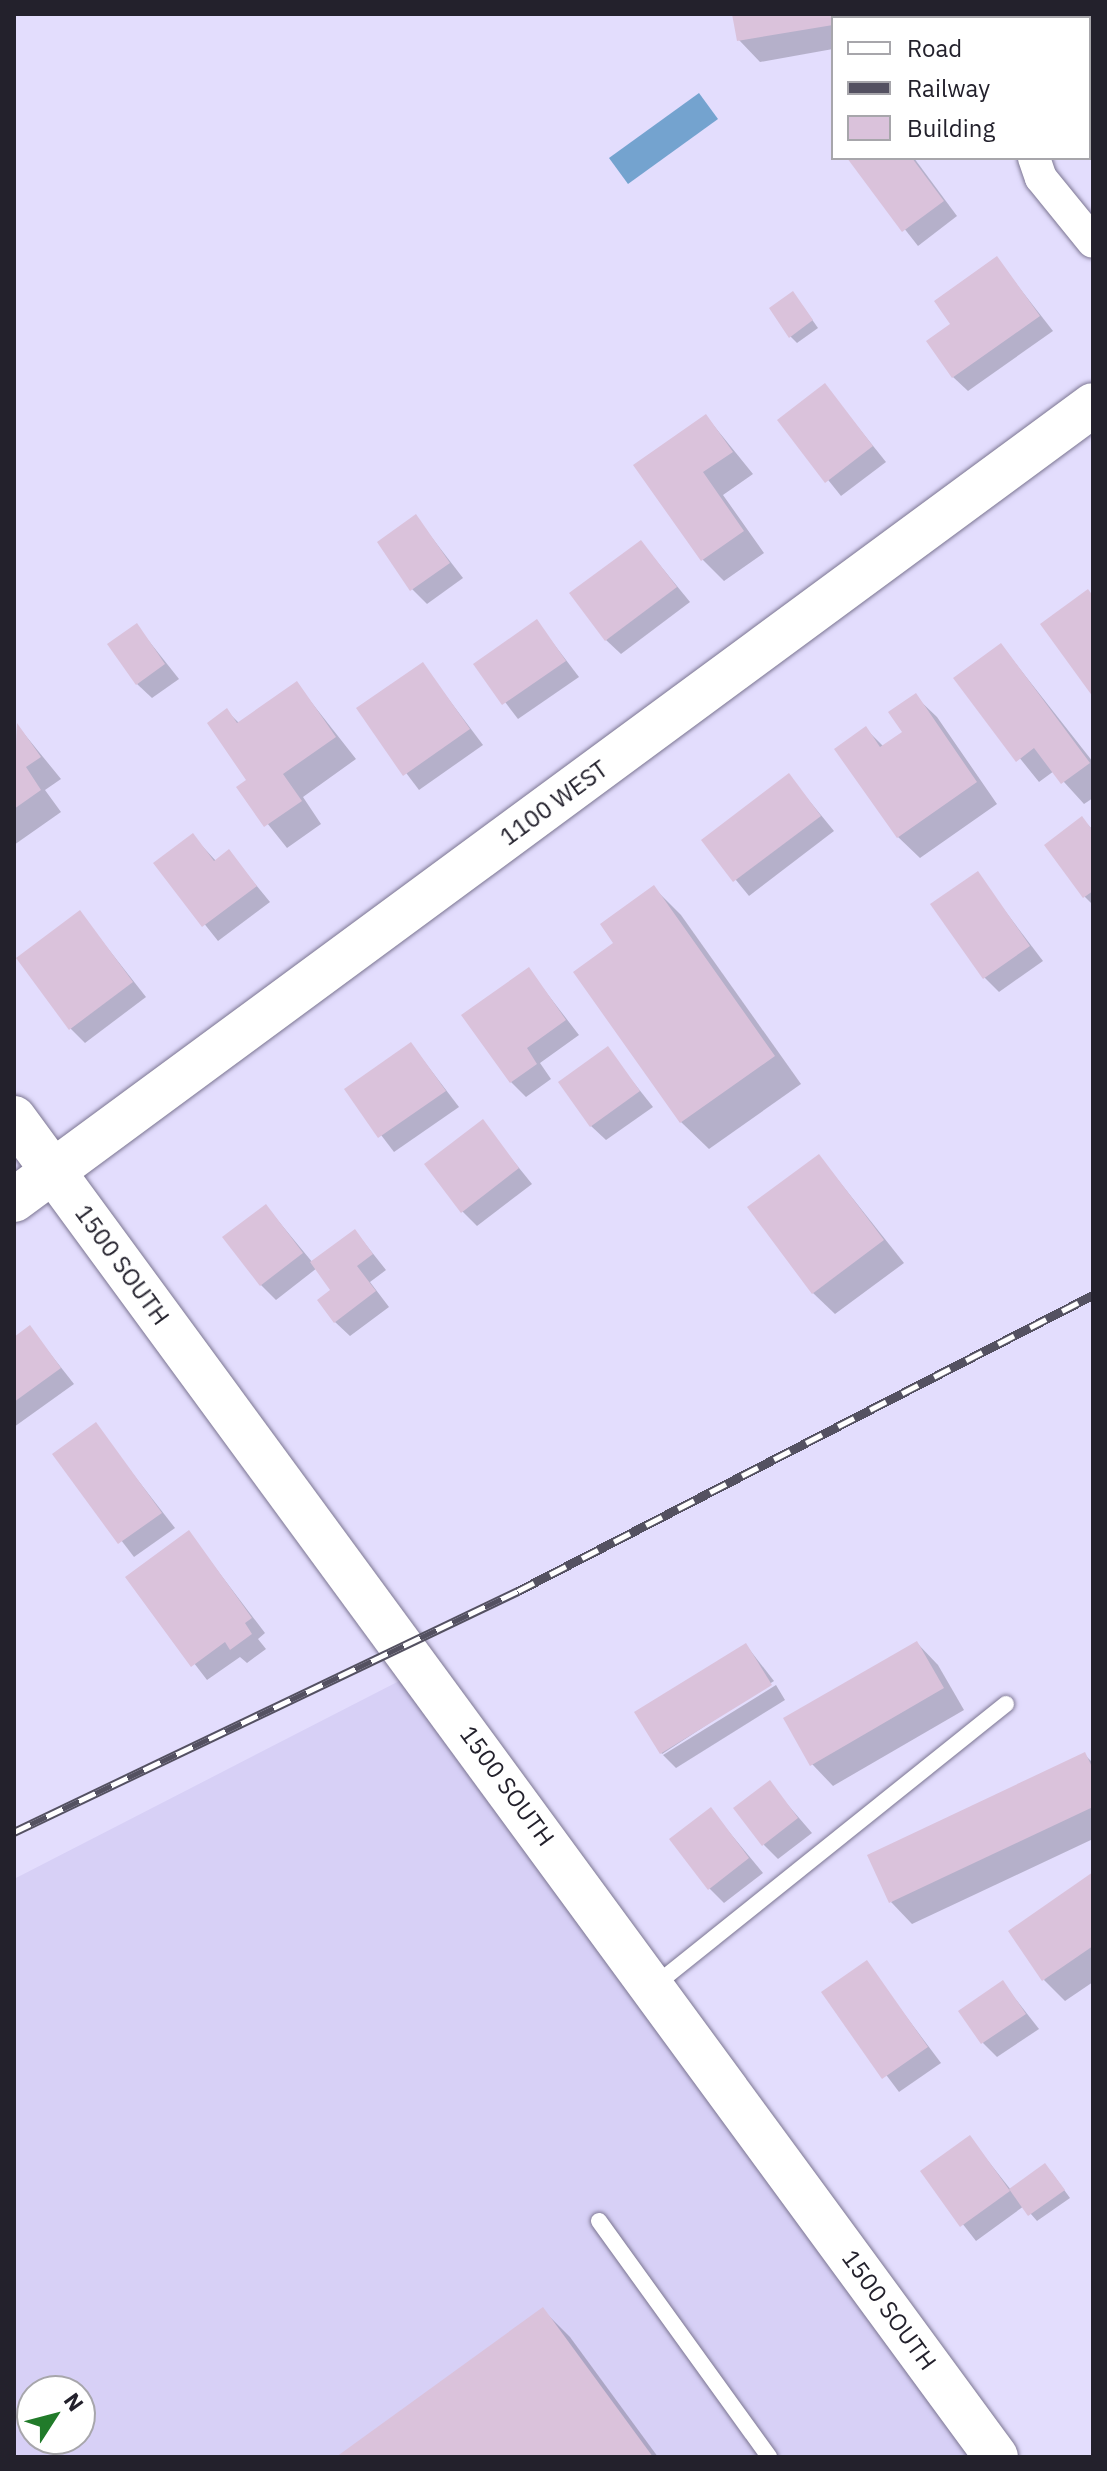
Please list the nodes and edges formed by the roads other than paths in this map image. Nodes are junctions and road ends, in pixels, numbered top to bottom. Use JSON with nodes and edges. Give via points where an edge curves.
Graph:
{"nodes":[{"id":1,"x":1035,"y":160,"type":"edge"},
{"id":2,"x":1093,"y":242,"type":"edge"},
{"id":3,"x":1093,"y":405,"type":"edge"},
{"id":4,"x":14,"y":1118,"type":"edge"},
{"id":5,"x":53,"y":1170,"type":"junction"},
{"id":6,"x":14,"y":1200,"type":"edge"},
{"id":7,"x":1006,"y":1704,"type":"dead end"},
{"id":8,"x":653,"y":1987,"type":"junction"},
{"id":9,"x":599,"y":2221,"type":"dead end"},
{"id":10,"x":769,"y":2457,"type":"edge"},
{"id":11,"x":996,"y":2457,"type":"edge"}],
"edges":[{"from":1,"to":2,"type":"street","via":[[1041,178]]},
{"from":3,"to":5,"type":"street","name":"1100 WEST"},
{"from":4,"to":5,"type":"street","name":"1500 SOUTH"},
{"from":5,"to":6,"type":"street","name":"1100 WEST"},
{"from":5,"to":8,"type":"street","name":"1500 SOUTH"},
{"from":7,"to":8,"type":"lane"},
{"from":8,"to":11,"type":"street","name":"1500 SOUTH"},
{"from":9,"to":10,"type":"lane"}]}
